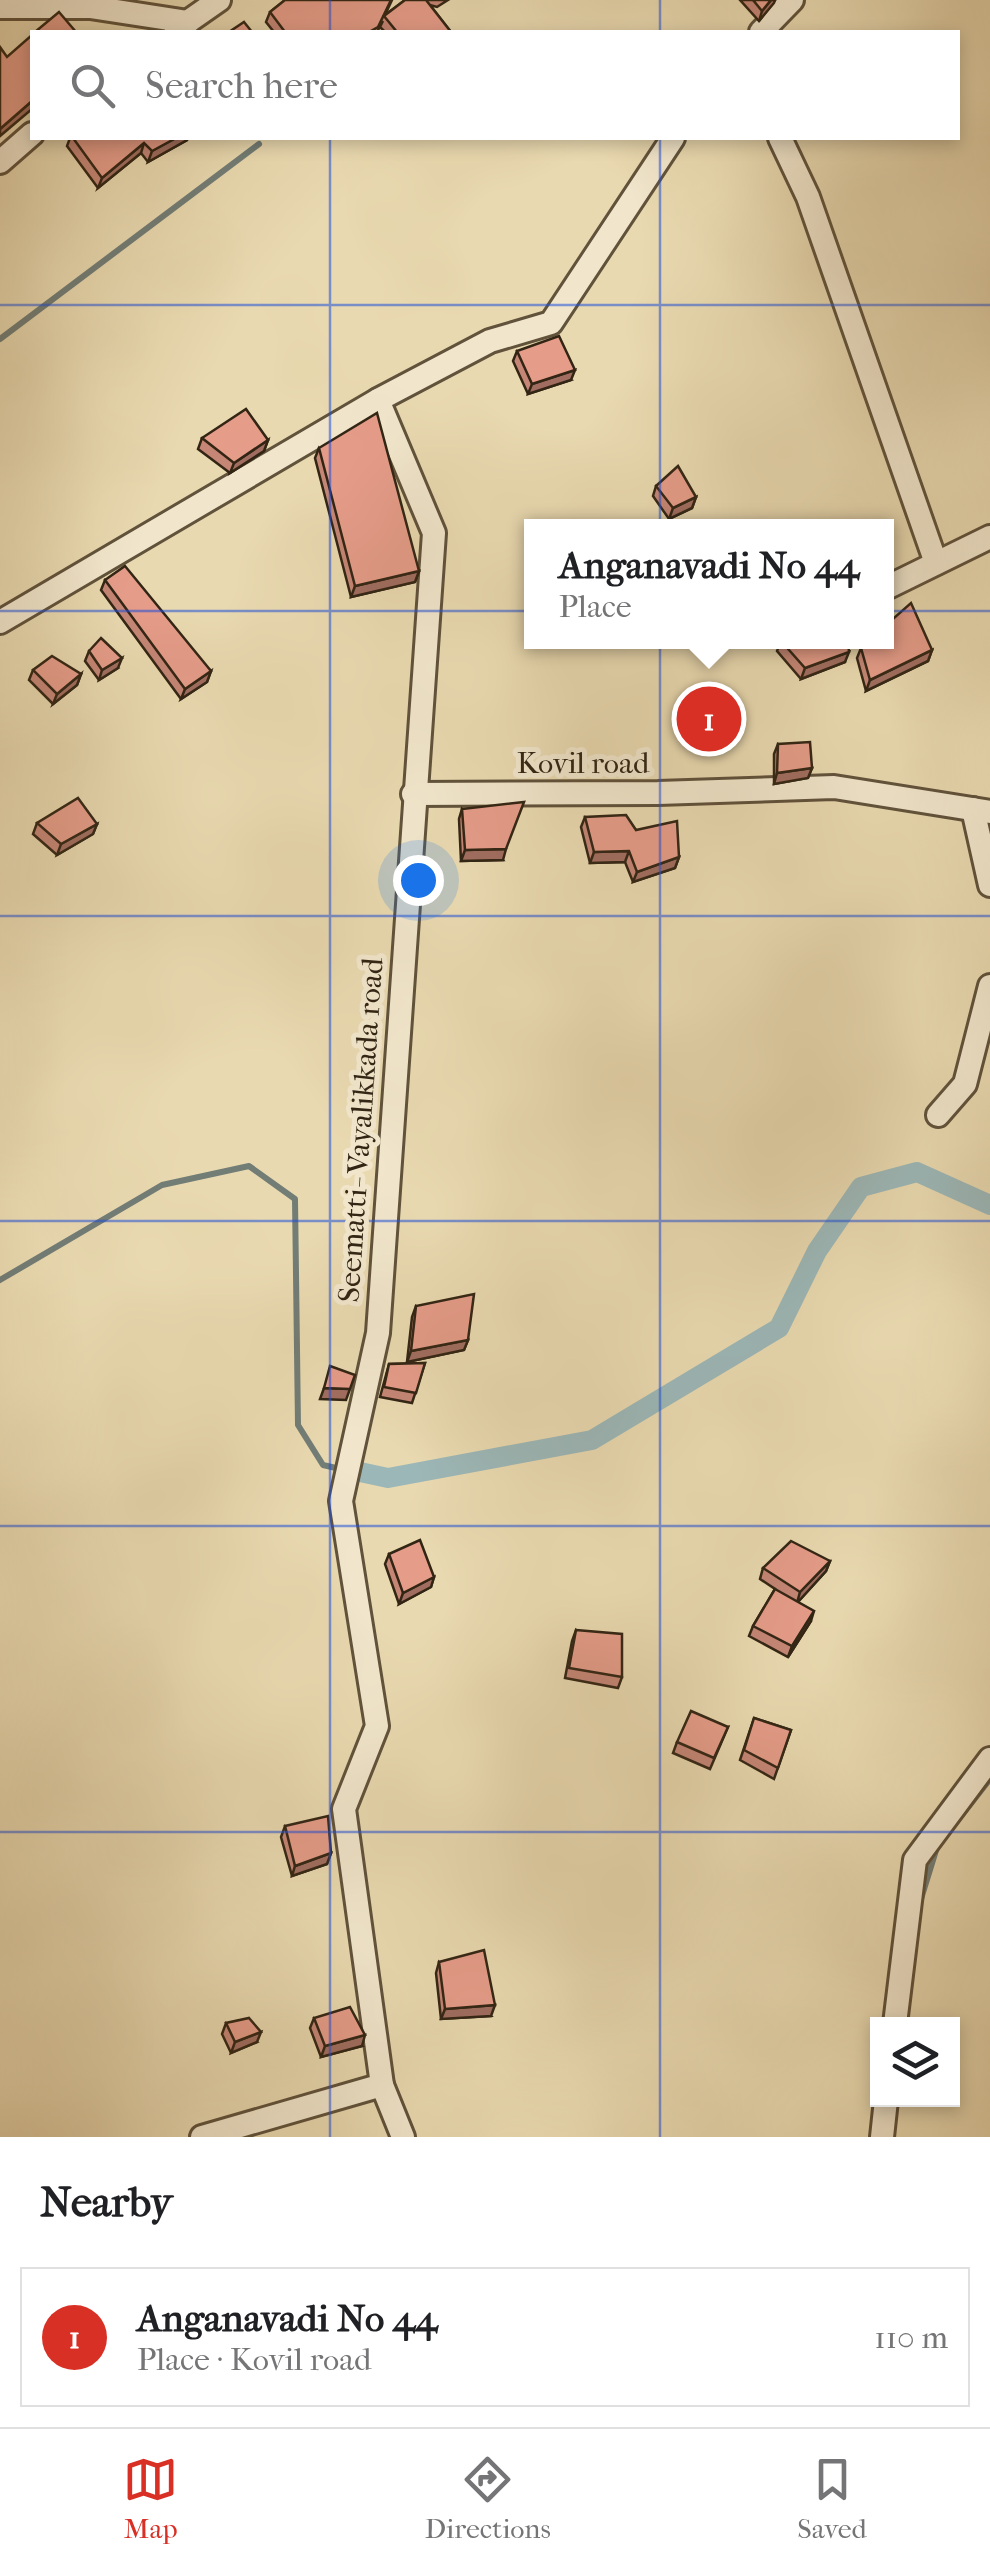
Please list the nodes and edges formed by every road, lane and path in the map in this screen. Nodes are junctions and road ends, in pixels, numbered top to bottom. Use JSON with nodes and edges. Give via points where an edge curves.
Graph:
{"nodes":[{"id":1,"x":219,"y":0,"type":"edge"},
{"id":2,"x":792,"y":0,"type":"edge"},
{"id":3,"x":0,"y":7,"type":"edge"},
{"id":4,"x":180,"y":27,"type":"edge"},
{"id":5,"x":764,"y":30,"type":"edge"},
{"id":6,"x":30,"y":136,"type":"edge"},
{"id":7,"x":672,"y":140,"type":"edge"},
{"id":8,"x":781,"y":140,"type":"edge"},
{"id":9,"x":0,"y":162,"type":"edge"},
{"id":10,"x":378,"y":400,"type":"junction"},
{"id":11,"x":990,"y":537,"type":"edge"},
{"id":12,"x":936,"y":563,"type":"junction"},
{"id":13,"x":894,"y":584,"type":"edge"},
{"id":14,"x":0,"y":622,"type":"edge"},
{"id":15,"x":414,"y":794,"type":"junction"},
{"id":16,"x":982,"y":810,"type":"edge"},
{"id":17,"x":990,"y":885,"type":"edge"},
{"id":18,"x":990,"y":986,"type":"edge"},
{"id":19,"x":938,"y":1116,"type":"dead end"},
{"id":20,"x":990,"y":1759,"type":"edge"},
{"id":21,"x":896,"y":2017,"type":"edge"},
{"id":22,"x":382,"y":2085,"type":"junction"},
{"id":23,"x":885,"y":2107,"type":"edge"},
{"id":24,"x":202,"y":2137,"type":"edge"},
{"id":25,"x":403,"y":2137,"type":"edge"},
{"id":26,"x":882,"y":2137,"type":"edge"}],
"edges":[{"from":1,"to":4,"type":"street"},
{"from":2,"to":5,"type":"street"},
{"from":3,"to":4,"type":"street","via":[[90,7]]},
{"from":6,"to":9,"type":"street"},
{"from":7,"to":10,"type":"street","via":[[551,323],[490,341]]},
{"from":8,"to":12,"type":"street","via":[[808,197]]},
{"from":10,"to":14,"type":"street"},
{"from":10,"to":15,"type":"street","name":"Seematti- Vayalikkada road","via":[[434,532]]},
{"from":11,"to":12,"type":"street"},
{"from":12,"to":13,"type":"street"},
{"from":15,"to":16,"type":"street","name":"Kovil road","via":[[834,787]]},
{"from":15,"to":22,"type":"street","name":"Seematti- Vayalikkada road","via":[[378,1332],[341,1501],[378,1726],[344,1809]]},
{"from":16,"to":17,"type":"street"},
{"from":18,"to":19,"type":"street","via":[[965,1084]]},
{"from":20,"to":21,"type":"street","via":[[916,1860]]},
{"from":22,"to":24,"type":"street"},
{"from":22,"to":25,"type":"street","name":"Seematti- Vayalikkada road"},
{"from":23,"to":26,"type":"street"}]}
